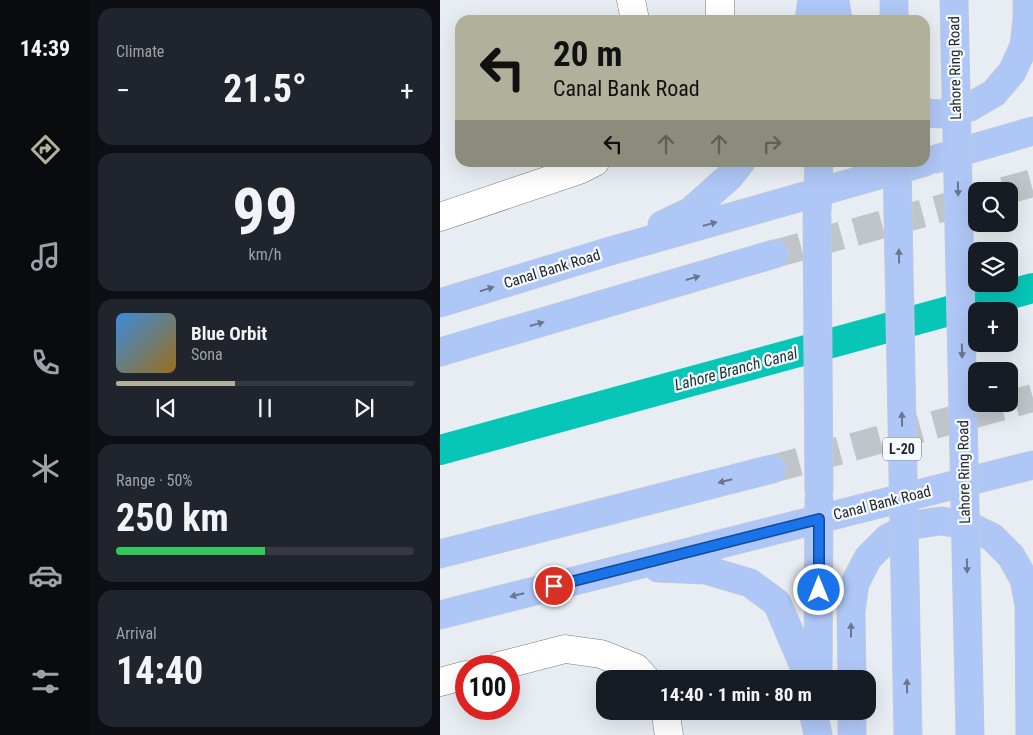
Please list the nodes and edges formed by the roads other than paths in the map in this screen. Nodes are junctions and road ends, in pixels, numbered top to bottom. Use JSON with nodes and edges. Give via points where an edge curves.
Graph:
{"nodes":[{"id":1,"x":631,"y":0,"type":"edge"},
{"id":2,"x":720,"y":0,"type":"edge"},
{"id":3,"x":812,"y":0,"type":"edge"},
{"id":4,"x":823,"y":0,"type":"edge"},
{"id":5,"x":835,"y":0,"type":"edge"},
{"id":6,"x":894,"y":0,"type":"edge"},
{"id":7,"x":954,"y":0,"type":"edge"},
{"id":8,"x":1027,"y":0,"type":"edge"},
{"id":9,"x":634,"y":15,"type":"edge"},
{"id":10,"x":720,"y":15,"type":"edge"},
{"id":11,"x":810,"y":15,"type":"edge"},
{"id":12,"x":822,"y":15,"type":"edge"},
{"id":13,"x":837,"y":15,"type":"edge"},
{"id":14,"x":894,"y":15,"type":"edge"},
{"id":15,"x":930,"y":113,"type":"edge"},
{"id":16,"x":1033,"y":131,"type":"edge"},
{"id":17,"x":930,"y":161,"type":"edge"},
{"id":18,"x":585,"y":167,"type":"edge"},
{"id":19,"x":737,"y":167,"type":"edge"},
{"id":20,"x":819,"y":167,"type":"edge"},
{"id":21,"x":897,"y":167,"type":"edge"},
{"id":22,"x":912,"y":167,"type":"edge"},
{"id":23,"x":817,"y":205,"type":"junction"},
{"id":24,"x":440,"y":217,"type":"edge"},
{"id":25,"x":607,"y":252,"type":"junction"},
{"id":26,"x":774,"y":254,"type":"tunnel mouth"},
{"id":27,"x":440,"y":302,"type":"edge"},
{"id":28,"x":440,"y":352,"type":"edge"},
{"id":29,"x":1033,"y":465,"type":"edge"},
{"id":30,"x":772,"y":469,"type":"tunnel mouth"},
{"id":31,"x":819,"y":519,"type":"junction"},
{"id":32,"x":440,"y":554,"type":"edge"},
{"id":33,"x":630,"y":566,"type":"junction"},
{"id":34,"x":440,"y":615,"type":"edge"},
{"id":35,"x":520,"y":661,"type":"edge"},
{"id":36,"x":638,"y":670,"type":"edge"},
{"id":37,"x":805,"y":670,"type":"edge"},
{"id":38,"x":818,"y":670,"type":"edge"},
{"id":39,"x":852,"y":670,"type":"edge"},
{"id":40,"x":455,"y":678,"type":"edge"},
{"id":41,"x":440,"y":682,"type":"edge"},
{"id":42,"x":667,"y":720,"type":"edge"},
{"id":43,"x":815,"y":720,"type":"edge"},
{"id":44,"x":818,"y":720,"type":"edge"},
{"id":45,"x":852,"y":720,"type":"edge"},
{"id":46,"x":669,"y":735,"type":"edge"},
{"id":47,"x":818,"y":735,"type":"edge"},
{"id":48,"x":852,"y":735,"type":"edge"},
{"id":49,"x":908,"y":735,"type":"edge"},
{"id":50,"x":970,"y":735,"type":"edge"},
{"id":51,"x":1030,"y":735,"type":"edge"}],
"edges":[{"from":1,"to":9,"type":"street"},
{"from":2,"to":10,"type":"street"},
{"from":3,"to":11,"type":"highway"},
{"from":4,"to":12,"type":"highway"},
{"from":5,"to":13,"type":"highway"},
{"from":6,"to":14,"type":"highway"},
{"from":7,"to":50,"type":"highway","name":"Lahore Ring Road","one_way":true,"bridge":true},
{"from":8,"to":15,"type":"highway","via":[[1024,46],[1012,72],[994,93],[970,107],[943,114]]},
{"from":16,"to":17,"type":"highway","name":"Canal Bank Road"},
{"from":18,"to":24,"type":"street"},
{"from":19,"to":25,"type":"highway","via":[[691,211]]},
{"from":20,"to":23,"type":"highway"},
{"from":49,"to":21,"type":"highway","number":"L-20","one_way":true,"bridge":true},
{"from":22,"to":23,"type":"highway","name":"Canal Bank Road"},
{"from":25,"to":23,"type":"highway","name":"Canal Bank Road","one_way":true},
{"from":23,"to":31,"type":"highway","bridge":true},
{"from":27,"to":25,"type":"highway","name":"Canal Bank Road","one_way":true},
{"from":28,"to":26,"type":"highway","one_way":true},
{"from":29,"to":31,"type":"highway","name":"Canal Bank Road"},
{"from":30,"to":32,"type":"highway","one_way":true},
{"from":31,"to":33,"type":"highway","name":"Canal Bank Road"},
{"from":31,"to":38,"type":"highway"},
{"from":33,"to":34,"type":"highway","name":"Canal Bank Road","one_way":true},
{"from":33,"to":37,"type":"highway","via":[[706,570],[750,583],[777,603]]},
{"from":35,"to":36,"type":"street","via":[[564,649],[601,654]]},
{"from":39,"to":51,"type":"highway","one_way":true,"via":[[851,611],[855,583],[868,558],[888,538],[913,525],[941,521],[968,525],[992,537],[1011,556],[1024,579],[1029,606]]},
{"from":40,"to":41,"type":"street"},
{"from":42,"to":46,"type":"street"},
{"from":43,"to":47,"type":"highway"},
{"from":44,"to":47,"type":"highway"},
{"from":45,"to":48,"type":"highway"}]}
